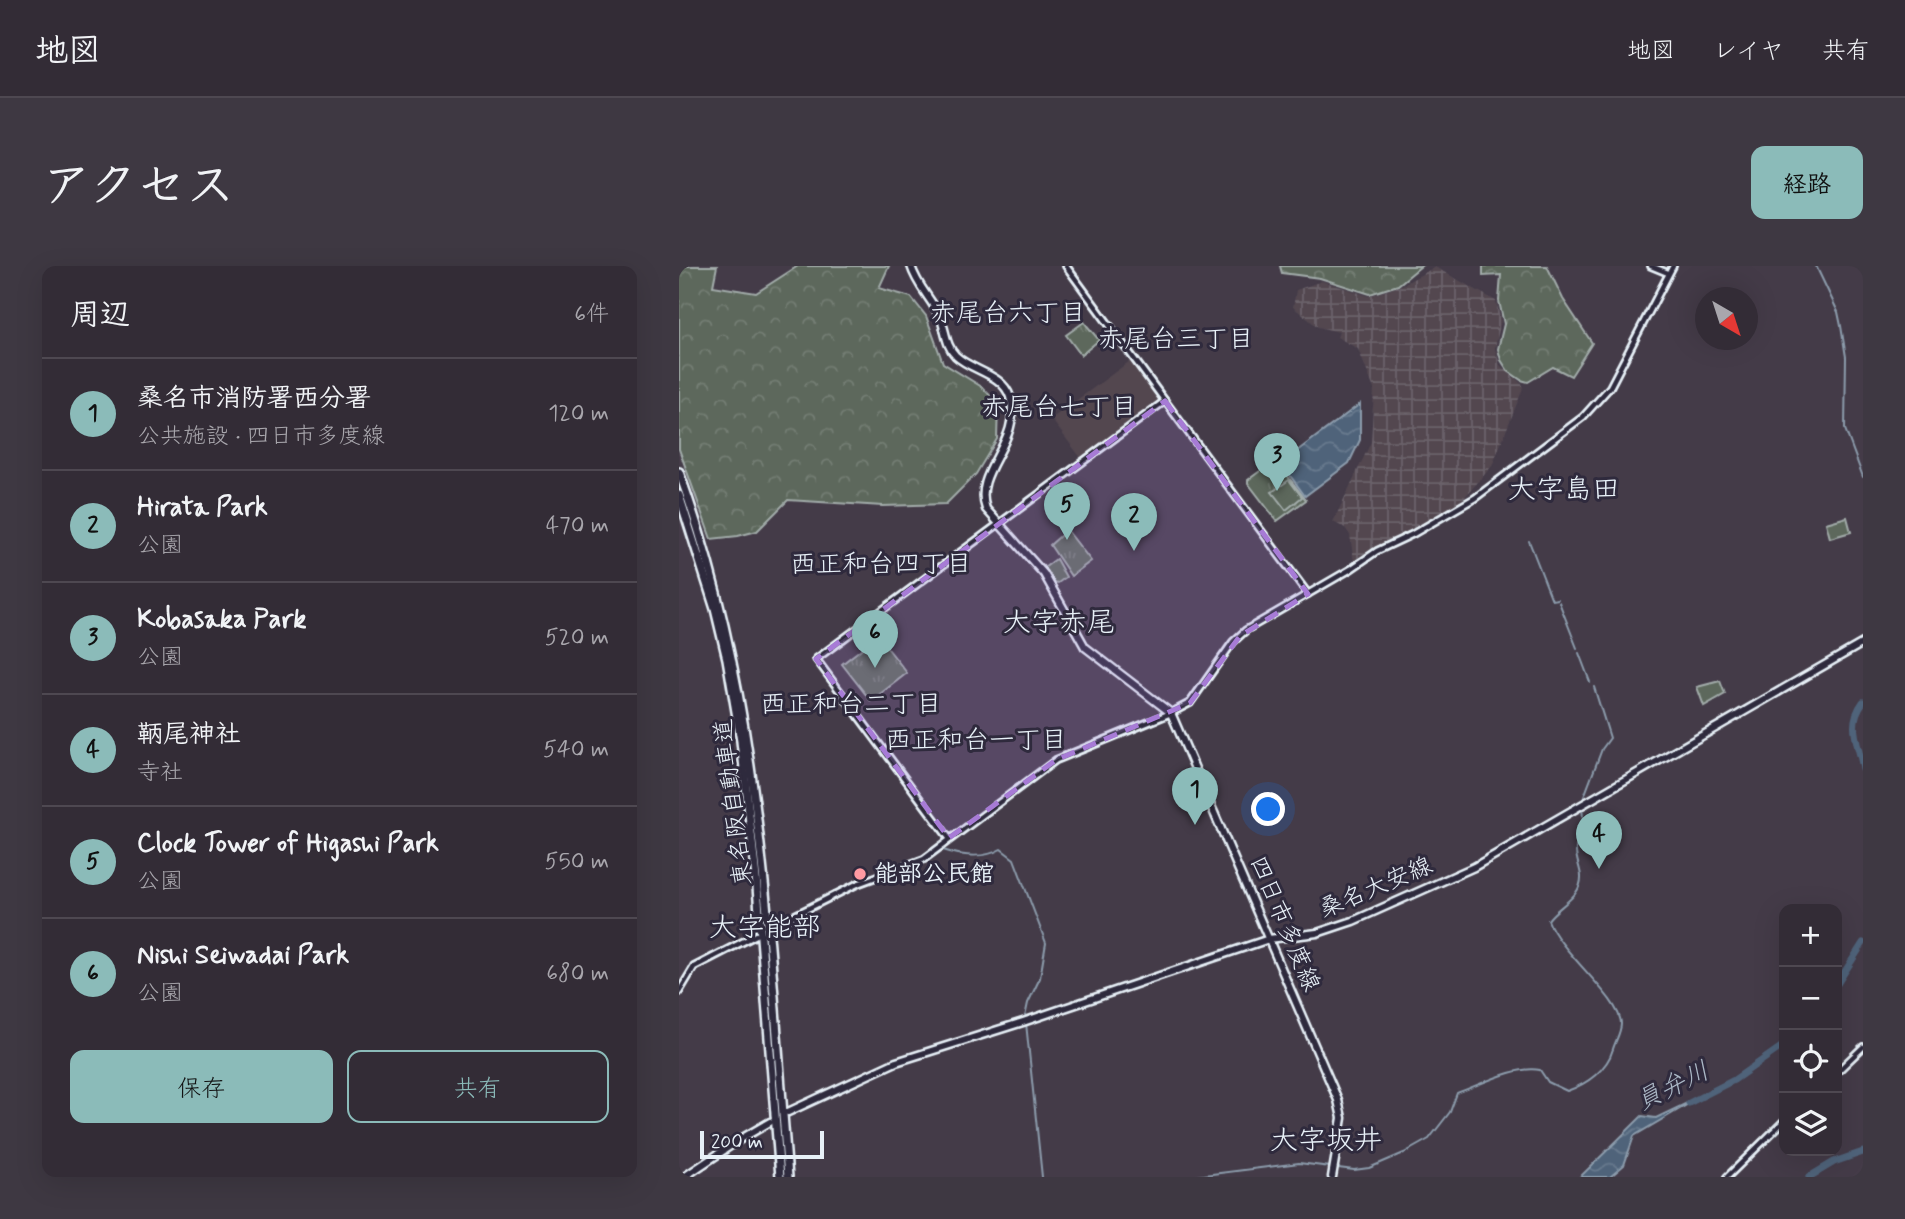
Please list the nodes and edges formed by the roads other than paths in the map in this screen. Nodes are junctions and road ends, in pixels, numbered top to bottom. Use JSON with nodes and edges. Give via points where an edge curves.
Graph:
{"nodes":[{"id":1,"x":911,"y":266,"type":"edge"},
{"id":2,"x":1066,"y":266,"type":"edge"},
{"id":3,"x":1651,"y":266,"type":"edge"},
{"id":4,"x":1673,"y":266,"type":"edge"},
{"id":5,"x":1668,"y":273,"type":"junction"},
{"id":6,"x":1165,"y":401,"type":"junction"},
{"id":7,"x":679,"y":472,"type":"edge"},
{"id":8,"x":679,"y":495,"type":"edge"},
{"id":9,"x":999,"y":523,"type":"junction"},
{"id":10,"x":1308,"y":594,"type":"junction"},
{"id":11,"x":1863,"y":643,"type":"edge"},
{"id":12,"x":1171,"y":713,"type":"junction"},
{"id":13,"x":949,"y":838,"type":"junction"},
{"id":14,"x":771,"y":927,"type":"dead end"},
{"id":15,"x":756,"y":935,"type":"dead end"},
{"id":16,"x":1269,"y":939,"type":"junction"},
{"id":17,"x":679,"y":992,"type":"edge"},
{"id":18,"x":1863,"y":1046,"type":"edge"},
{"id":19,"x":1842,"y":1067,"type":"edge"},
{"id":20,"x":788,"y":1112,"type":"dead end"},
{"id":21,"x":770,"y":1122,"type":"dead end"},
{"id":22,"x":1779,"y":1126,"type":"edge"},
{"id":23,"x":1333,"y":1174,"type":"edge"},
{"id":24,"x":684,"y":1177,"type":"edge"},
{"id":25,"x":780,"y":1177,"type":"edge"},
{"id":26,"x":788,"y":1177,"type":"edge"},
{"id":27,"x":1727,"y":1177,"type":"edge"}],
"edges":[{"from":1,"to":9,"type":"main road","name":"四日市多度線","via":[[954,353],[1000,382],[1010,398],[1007,439],[983,492],[986,509]]},
{"from":2,"to":6,"type":"street"},
{"from":3,"to":5,"type":"street"},
{"from":4,"to":5,"type":"street"},
{"from":5,"to":10,"type":"street","via":[[1610,387],[1583,417],[1475,498]]},
{"from":6,"to":9,"type":"street"},
{"from":6,"to":10,"type":"street"},
{"from":7,"to":26,"type":"highway","name":"東名阪自動車道","via":[[721,606],[748,740]]},
{"from":8,"to":25,"type":"highway","name":"東名阪自動車道","via":[[715,609],[741,741]]},
{"from":9,"to":12,"type":"main road","name":"四日市多度線","via":[[1044,574],[1085,647]]},
{"from":9,"to":13,"type":"street","via":[[816,659]]},
{"from":10,"to":12,"type":"street","via":[[1240,636],[1190,703]]},
{"from":11,"to":16,"type":"main road","name":"桑名大安線","via":[[1474,867],[1334,928]]},
{"from":12,"to":13,"type":"street","via":[[1056,760]]},
{"from":12,"to":16,"type":"main road","name":"四日市多度線"},
{"from":13,"to":14,"type":"street","via":[[924,859],[857,884]]},
{"from":15,"to":17,"type":"street","via":[[694,967]]},
{"from":16,"to":20,"type":"main road","name":"桑名大安線","via":[[896,1062]]},
{"from":16,"to":23,"type":"main road","name":"四日市多度線","via":[[1342,1110]]},
{"from":18,"to":19,"type":"street"},
{"from":21,"to":24,"type":"main road"},
{"from":22,"to":27,"type":"street"}]}
